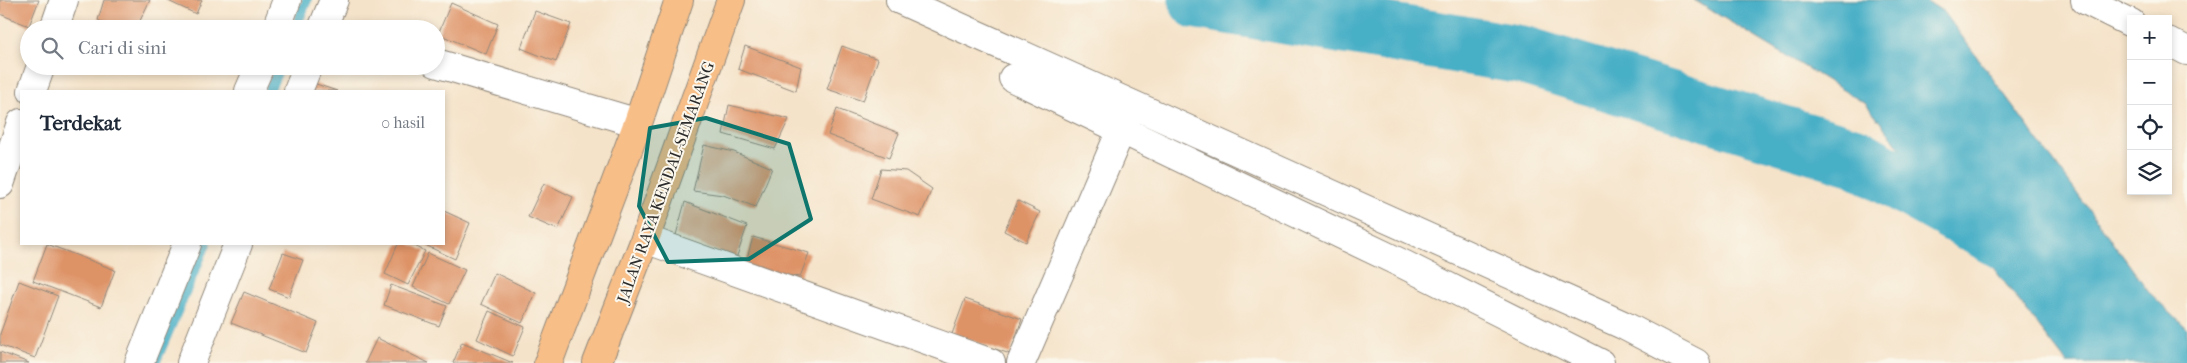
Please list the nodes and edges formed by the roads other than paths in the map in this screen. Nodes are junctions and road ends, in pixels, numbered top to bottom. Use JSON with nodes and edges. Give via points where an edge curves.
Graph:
{"nodes":[{"id":1,"x":64,"y":0,"type":"edge"},
{"id":2,"x":288,"y":0,"type":"edge"},
{"id":3,"x":334,"y":0,"type":"edge"},
{"id":4,"x":679,"y":0,"type":"edge"},
{"id":5,"x":731,"y":0,"type":"edge"},
{"id":6,"x":900,"y":0,"type":"edge"},
{"id":7,"x":2085,"y":0,"type":"edge"},
{"id":8,"x":57,"y":20,"type":"edge"},
{"id":9,"x":280,"y":20,"type":"edge"},
{"id":10,"x":326,"y":20,"type":"edge"},
{"id":11,"x":2127,"y":21,"type":"edge"},
{"id":12,"x":2172,"y":43,"type":"edge"},
{"id":13,"x":2187,"y":50,"type":"edge"},
{"id":14,"x":445,"y":66,"type":"edge"},
{"id":15,"x":38,"y":75,"type":"edge"},
{"id":16,"x":256,"y":75,"type":"edge"},
{"id":17,"x":304,"y":75,"type":"edge"},
{"id":18,"x":1013,"y":78,"type":"dead end"},
{"id":19,"x":32,"y":90,"type":"edge"},
{"id":20,"x":250,"y":90,"type":"edge"},
{"id":21,"x":298,"y":90,"type":"edge"},
{"id":22,"x":1133,"y":104,"type":"junction"},
{"id":23,"x":638,"y":123,"type":"junction"},
{"id":24,"x":20,"y":126,"type":"edge"},
{"id":25,"x":1121,"y":130,"type":"junction"},
{"id":26,"x":0,"y":184,"type":"edge"},
{"id":27,"x":645,"y":238,"type":"junction"},
{"id":28,"x":187,"y":245,"type":"edge"},
{"id":29,"x":238,"y":245,"type":"edge"},
{"id":30,"x":139,"y":363,"type":"edge"},
{"id":31,"x":191,"y":363,"type":"edge"},
{"id":32,"x":548,"y":363,"type":"edge"},
{"id":33,"x":597,"y":363,"type":"edge"},
{"id":34,"x":991,"y":363,"type":"edge"},
{"id":35,"x":1021,"y":363,"type":"edge"},
{"id":36,"x":1600,"y":363,"type":"edge"},
{"id":37,"x":1696,"y":363,"type":"edge"}],
"edges":[{"from":1,"to":8,"type":"street"},
{"from":2,"to":9,"type":"street"},
{"from":3,"to":10,"type":"street"},
{"from":4,"to":23,"type":"highway"},
{"from":5,"to":27,"type":"highway","name":"JALAN RAYA KENDAL-SEMARANG"},
{"from":6,"to":22,"type":"street"},
{"from":7,"to":11,"type":"street"},
{"from":12,"to":13,"type":"street"},
{"from":14,"to":23,"type":"street"},
{"from":15,"to":19,"type":"street"},
{"from":16,"to":20,"type":"street"},
{"from":17,"to":21,"type":"street"},
{"from":18,"to":25,"type":"street"},
{"from":22,"to":25,"type":"street"},
{"from":22,"to":37,"type":"street","via":[[1623,325]]},
{"from":23,"to":32,"type":"highway"},
{"from":24,"to":26,"type":"street"},
{"from":25,"to":35,"type":"street"},
{"from":25,"to":36,"type":"street","via":[[1405,265]]},
{"from":27,"to":33,"type":"highway","name":"JALAN RAYA KENDAL-SEMARANG"},
{"from":27,"to":34,"type":"street"},
{"from":28,"to":30,"type":"street"},
{"from":29,"to":31,"type":"street"}]}
